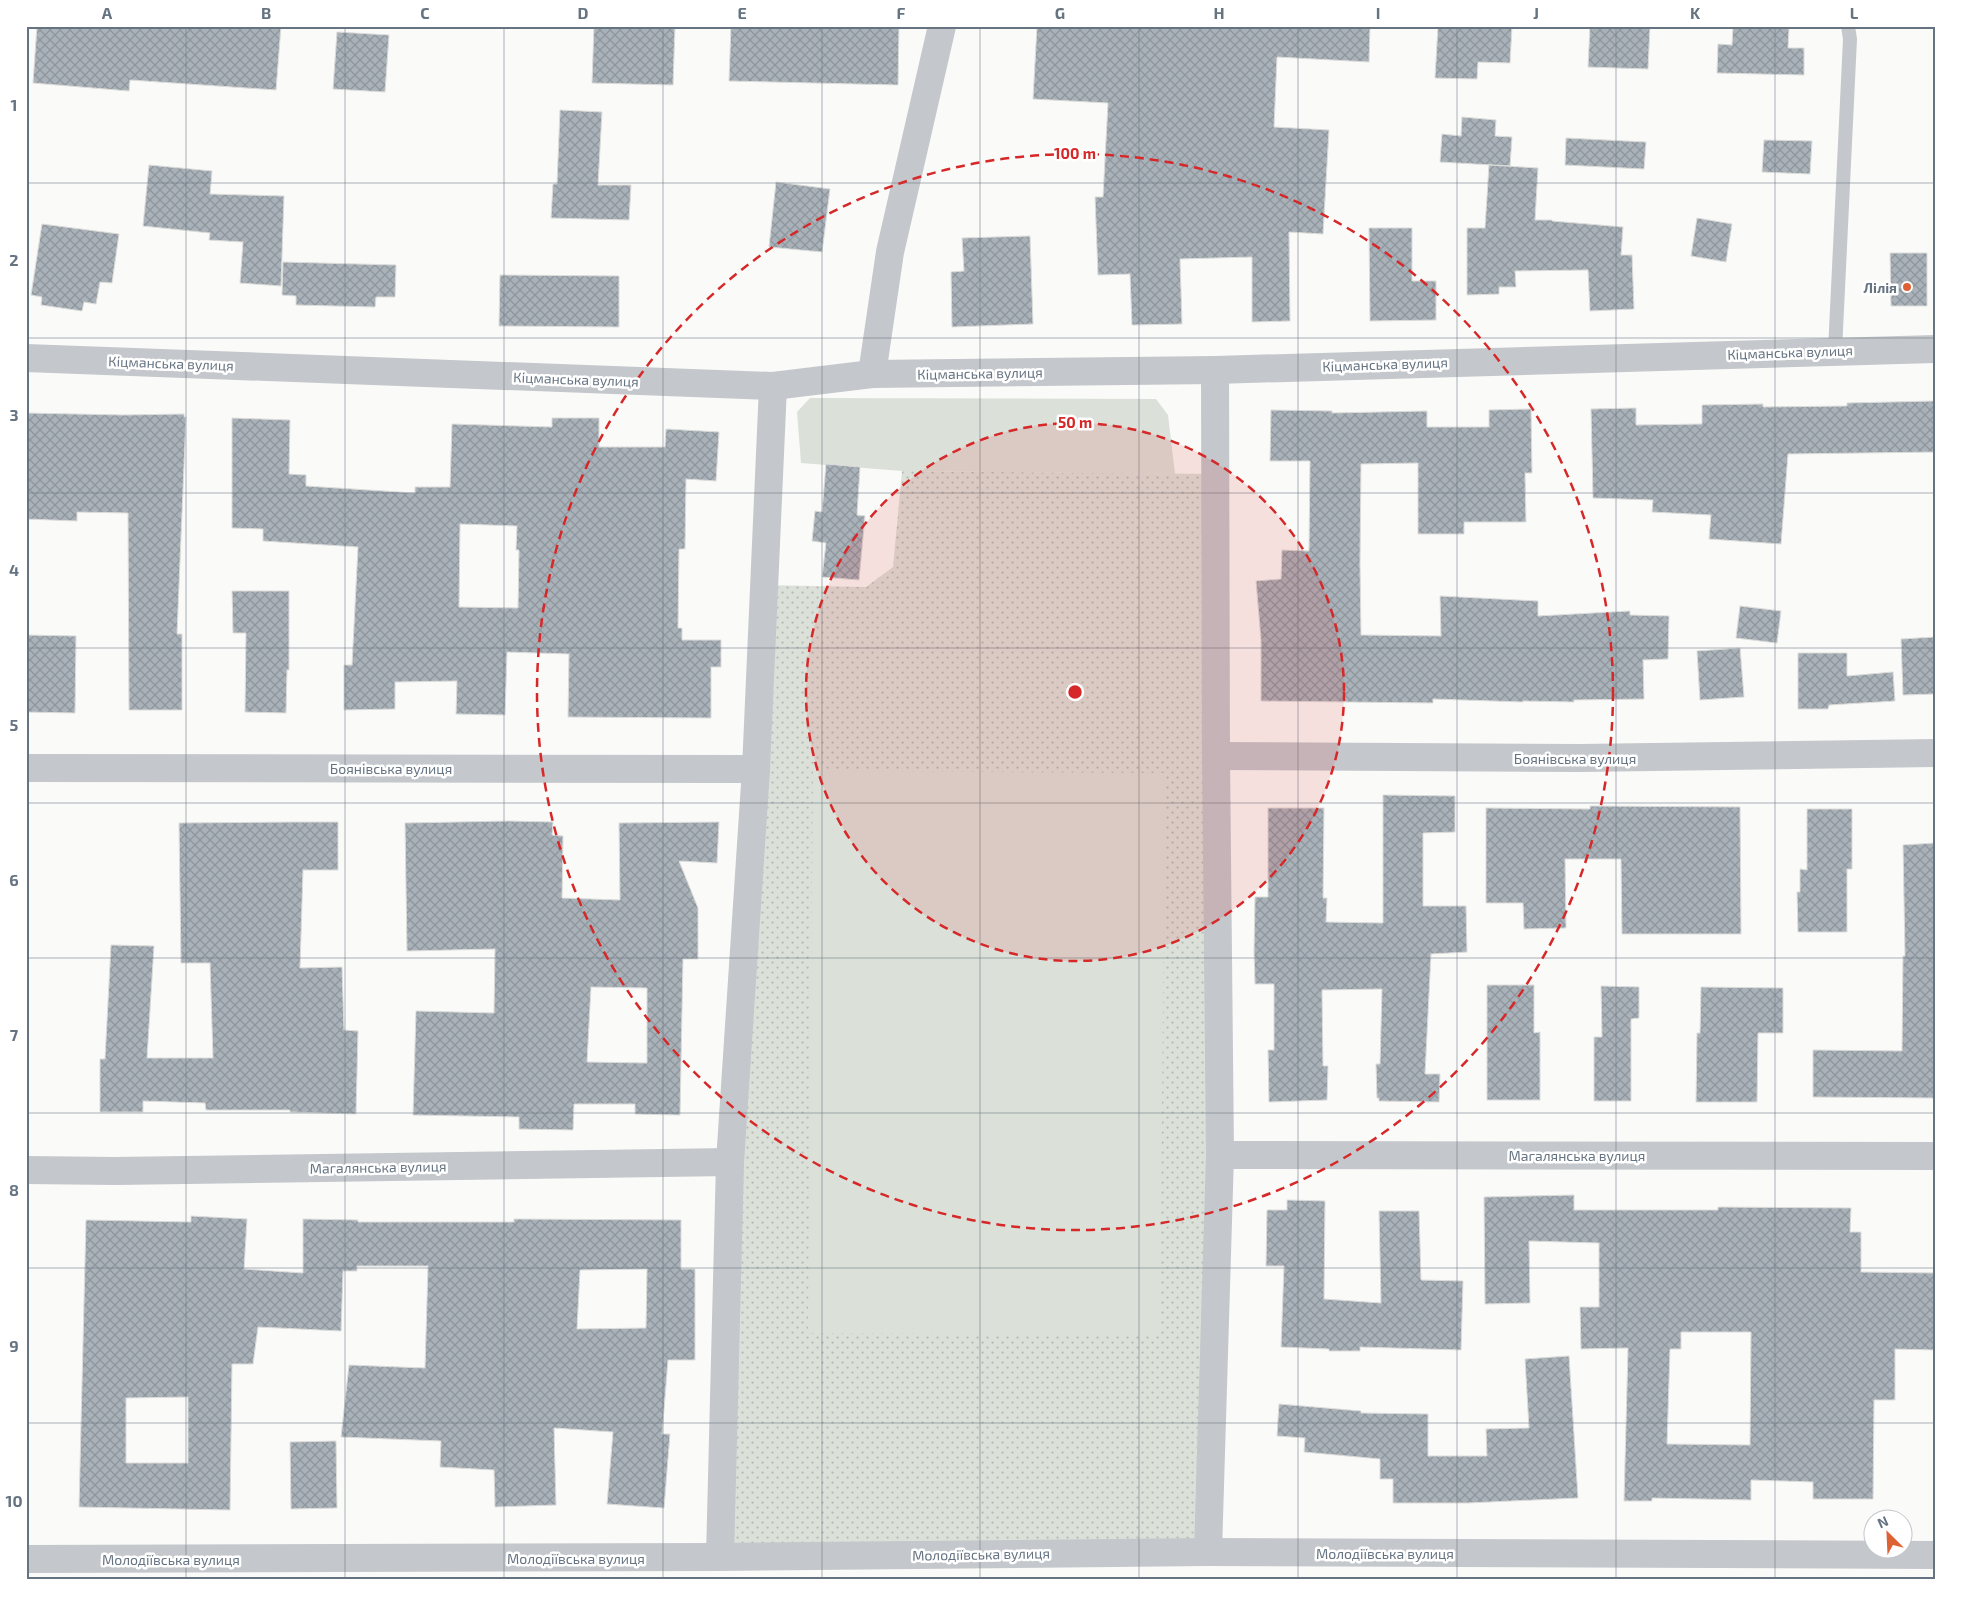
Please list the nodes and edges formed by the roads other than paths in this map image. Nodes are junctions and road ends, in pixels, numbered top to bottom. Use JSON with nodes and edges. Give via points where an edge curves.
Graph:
{"nodes":[{"id":1,"x":942,"y":26,"type":"edge"},
{"id":2,"x":1848,"y":26,"type":"edge"},
{"id":3,"x":1935,"y":349,"type":"edge"},
{"id":4,"x":1835,"y":351,"type":"junction"},
{"id":5,"x":26,"y":358,"type":"edge"},
{"id":6,"x":1215,"y":370,"type":"junction"},
{"id":7,"x":872,"y":374,"type":"junction"},
{"id":8,"x":773,"y":386,"type":"junction"},
{"id":9,"x":1935,"y":753,"type":"edge"},
{"id":10,"x":1216,"y":756,"type":"junction"},
{"id":11,"x":26,"y":768,"type":"edge"},
{"id":12,"x":756,"y":768,"type":"junction"},
{"id":13,"x":1220,"y":1155,"type":"junction"},
{"id":14,"x":1935,"y":1156,"type":"edge"},
{"id":15,"x":730,"y":1162,"type":"junction"},
{"id":16,"x":26,"y":1170,"type":"edge"},
{"id":17,"x":1208,"y":1552,"type":"junction"},
{"id":18,"x":1935,"y":1555,"type":"edge"},
{"id":19,"x":720,"y":1557,"type":"junction"},
{"id":20,"x":26,"y":1559,"type":"edge"}],
"edges":[{"from":1,"to":7,"type":"street","via":[[890,252]]},
{"from":2,"to":4,"type":"lane","via":[[1850,39]]},
{"from":3,"to":4,"type":"street","name":"Кіцманська вулиця"},
{"from":4,"to":6,"type":"street","name":"Кіцманська вулиця"},
{"from":5,"to":8,"type":"street","name":"Кіцманська вулиця"},
{"from":6,"to":7,"type":"street","name":"Кіцманська вулиця"},
{"from":6,"to":10,"type":"street"},
{"from":7,"to":8,"type":"street","name":"Кіцманська вулиця"},
{"from":8,"to":12,"type":"street"},
{"from":9,"to":10,"type":"street","name":"Боянівська вулиця","via":[[1580,758]]},
{"from":10,"to":13,"type":"street"},
{"from":11,"to":12,"type":"street","name":"Боянівська вулиця"},
{"from":12,"to":15,"type":"street"},
{"from":13,"to":14,"type":"street","name":"Магалянська вулиця"},
{"from":13,"to":17,"type":"street"},
{"from":15,"to":16,"type":"street","name":"Магалянська вулиця"},
{"from":15,"to":19,"type":"street"},
{"from":17,"to":18,"type":"street","name":"Молодіївська вулиця"},
{"from":17,"to":19,"type":"street","name":"Молодіївська вулиця"},
{"from":19,"to":20,"type":"street","name":"Молодіївська вулиця"}]}
